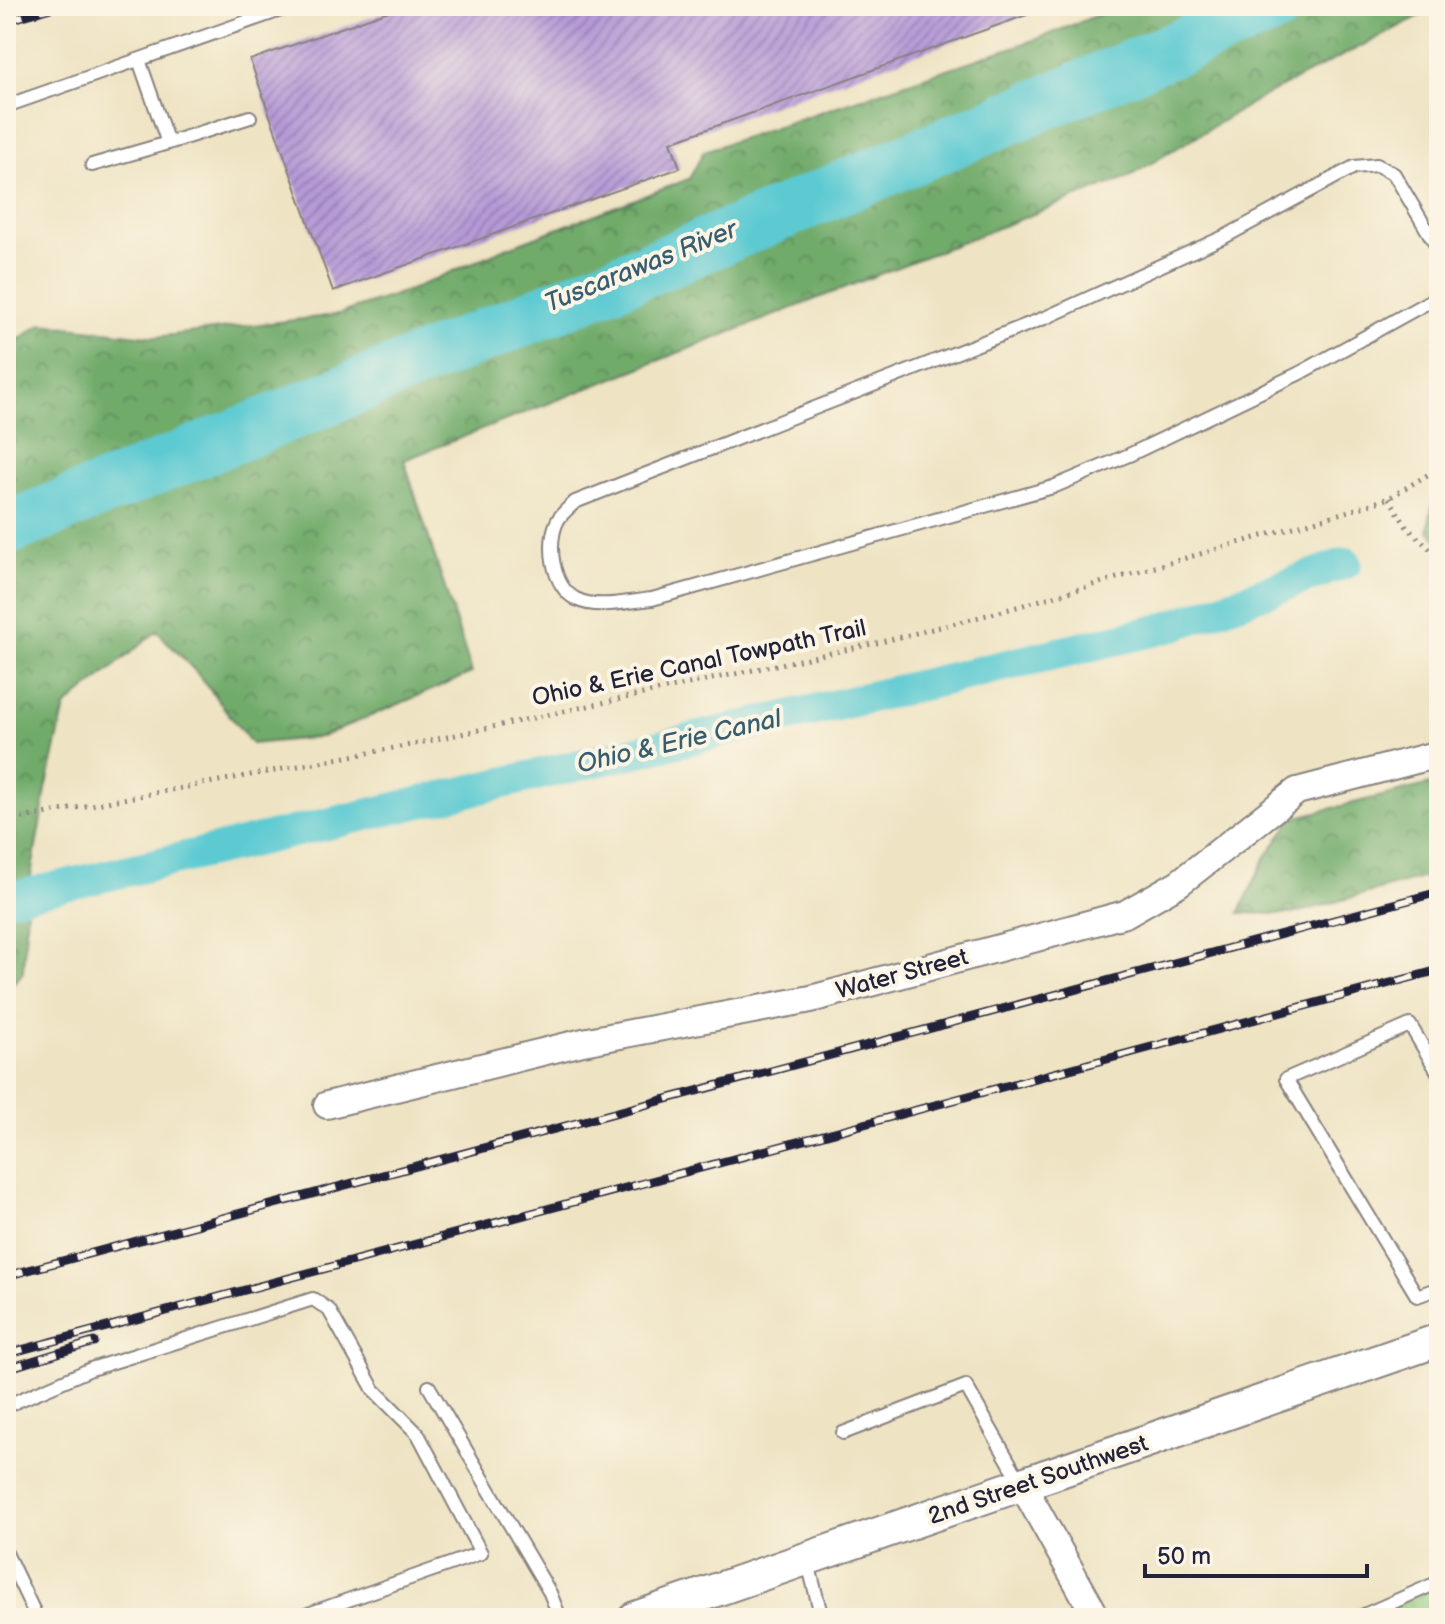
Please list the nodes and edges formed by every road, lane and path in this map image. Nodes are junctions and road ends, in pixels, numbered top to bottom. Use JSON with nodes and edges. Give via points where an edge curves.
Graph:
{"nodes":[{"id":1,"x":292,"y":6,"type":"edge"},
{"id":2,"x":139,"y":60,"type":"junction"},
{"id":3,"x":6,"y":106,"type":"edge"},
{"id":4,"x":250,"y":117,"type":"dead end"},
{"id":5,"x":168,"y":143,"type":"junction"},
{"id":6,"x":92,"y":165,"type":"dead end"},
{"id":7,"x":1439,"y":250,"type":"edge"},
{"id":8,"x":1439,"y":296,"type":"edge"},
{"id":9,"x":1439,"y":468,"type":"edge"},
{"id":10,"x":1389,"y":498,"type":"junction"},
{"id":11,"x":1439,"y":558,"type":"edge"},
{"id":12,"x":1439,"y":754,"type":"edge"},
{"id":13,"x":6,"y":821,"type":"edge"},
{"id":14,"x":1439,"y":1074,"type":"edge"},
{"id":15,"x":327,"y":1105,"type":"dead end"},
{"id":16,"x":1438,"y":1291,"type":"edge"},
{"id":17,"x":1439,"y":1340,"type":"edge"},
{"id":18,"x":429,"y":1387,"type":"dead end"},
{"id":19,"x":6,"y":1406,"type":"edge"},
{"id":20,"x":843,"y":1433,"type":"dead end"},
{"id":21,"x":1023,"y":1486,"type":"junction"},
{"id":22,"x":6,"y":1553,"type":"edge"},
{"id":23,"x":807,"y":1559,"type":"junction"},
{"id":24,"x":1439,"y":1582,"type":"edge"},
{"id":25,"x":37,"y":1618,"type":"edge"},
{"id":26,"x":297,"y":1618,"type":"edge"},
{"id":27,"x":560,"y":1618,"type":"edge"},
{"id":28,"x":635,"y":1618,"type":"edge"},
{"id":29,"x":822,"y":1618,"type":"edge"},
{"id":30,"x":1097,"y":1618,"type":"edge"},
{"id":31,"x":1357,"y":1618,"type":"edge"}],
"edges":[{"from":1,"to":2,"type":"lane"},
{"from":2,"to":3,"type":"lane"},
{"from":2,"to":5,"type":"lane"},
{"from":4,"to":5,"type":"lane"},
{"from":5,"to":6,"type":"lane"},
{"from":7,"to":8,"type":"lane","via":[[1394,174],[1377,165],[1354,167],[1226,236],[1047,317],[575,502],[558,520],[551,548],[560,584],[577,599],[600,604],[652,599],[1053,487],[1300,373]]},
{"from":9,"to":10,"type":"path","name":"Ohio & Erie Canal Towpath Trail"},
{"from":10,"to":11,"type":"path","via":[[1406,526]]},
{"from":10,"to":13,"type":"path","name":"Ohio & Erie Canal Towpath Trail","via":[[881,642],[410,745]]},
{"from":12,"to":15,"type":"street","name":"Water Street","via":[[1297,791],[1179,883],[1125,914],[811,999],[583,1042]]},
{"from":14,"to":16,"type":"lane","via":[[1410,1025],[1286,1079],[1417,1296]]},
{"from":17,"to":21,"type":"street","name":"2nd Street Southwest"},
{"from":18,"to":27,"type":"lane"},
{"from":19,"to":26,"type":"lane","via":[[91,1369],[313,1299],[329,1310],[374,1390],[418,1434],[481,1553]]},
{"from":20,"to":21,"type":"lane","via":[[966,1386]]},
{"from":21,"to":23,"type":"street","name":"2nd Street Southwest"},
{"from":21,"to":30,"type":"street"},
{"from":22,"to":25,"type":"lane"},
{"from":23,"to":28,"type":"street","name":"2nd Street Southwest"},
{"from":23,"to":29,"type":"lane"},
{"from":24,"to":31,"type":"lane"}]}
